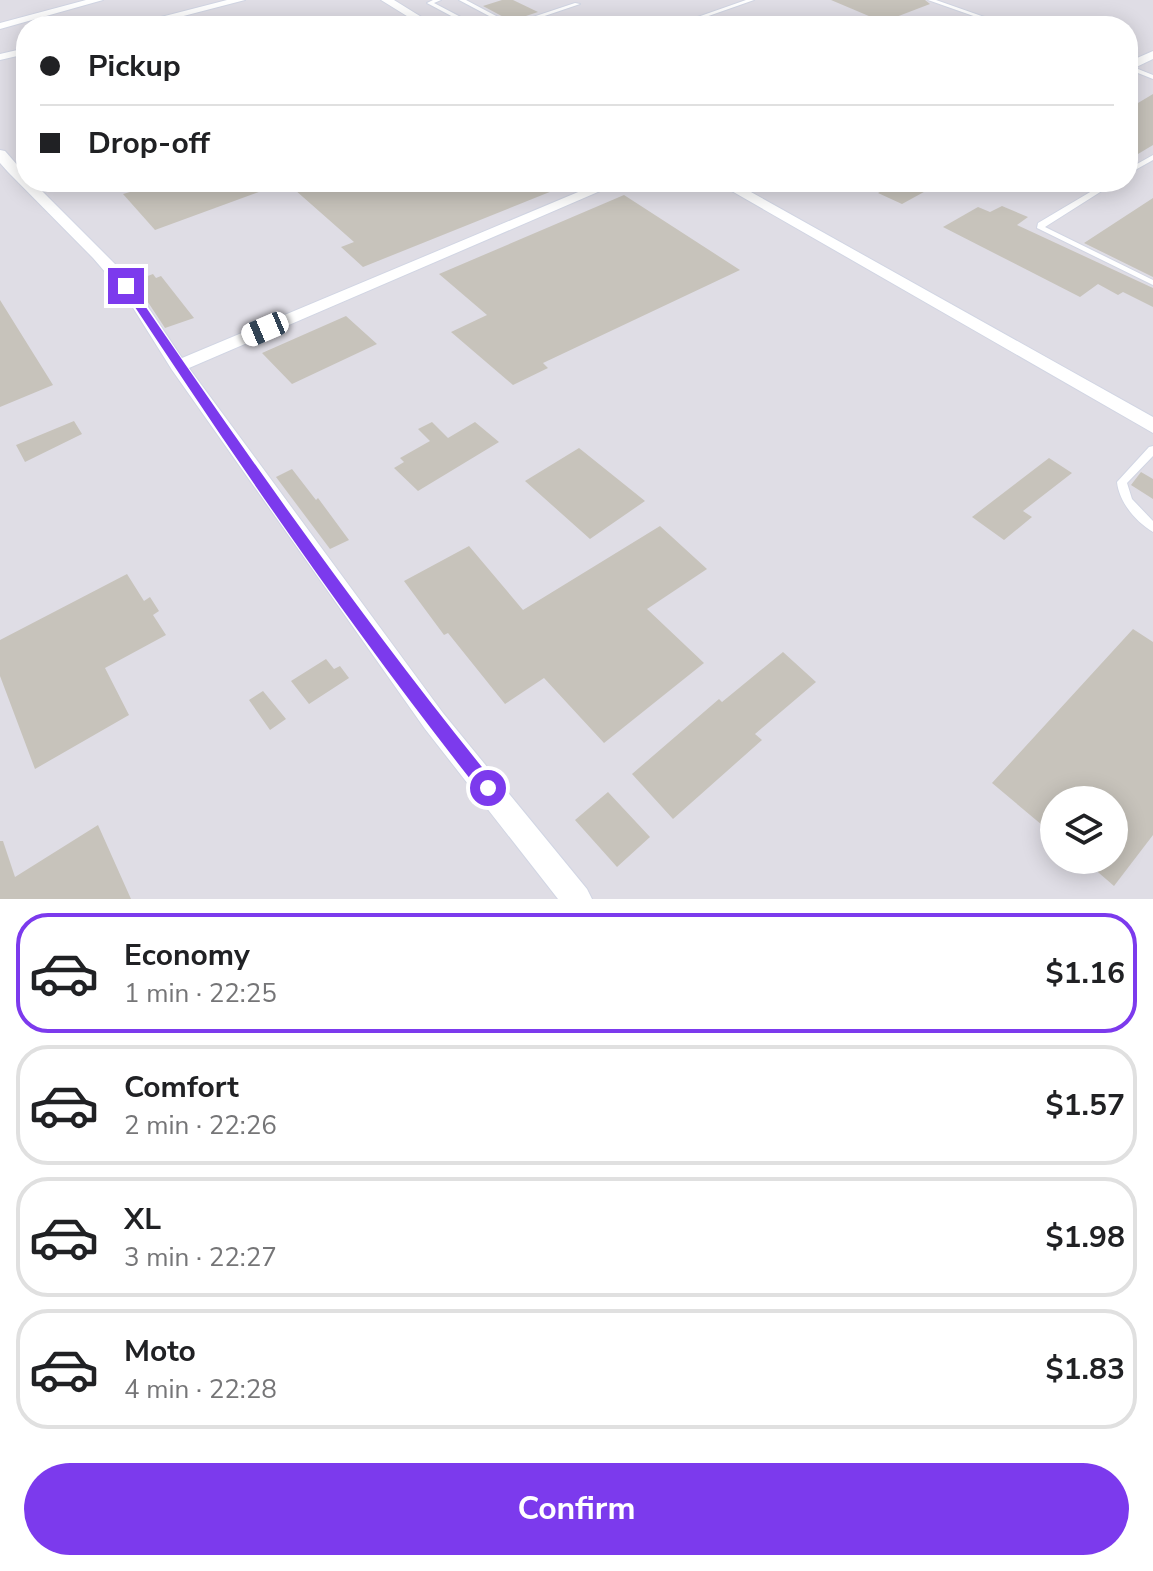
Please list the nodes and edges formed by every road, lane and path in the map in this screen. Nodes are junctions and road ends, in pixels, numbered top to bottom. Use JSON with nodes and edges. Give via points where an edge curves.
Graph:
{"nodes":[{"id":1,"x":98,"y":0,"type":"edge"},
{"id":2,"x":240,"y":0,"type":"edge"},
{"id":3,"x":386,"y":0,"type":"edge"},
{"id":4,"x":438,"y":0,"type":"edge"},
{"id":5,"x":462,"y":0,"type":"edge"},
{"id":6,"x":751,"y":0,"type":"edge"},
{"id":7,"x":931,"y":0,"type":"edge"},
{"id":8,"x":577,"y":4,"type":"dead end"},
{"id":9,"x":38,"y":16,"type":"edge"},
{"id":10,"x":173,"y":16,"type":"edge"},
{"id":11,"x":414,"y":16,"type":"edge"},
{"id":12,"x":455,"y":16,"type":"edge"},
{"id":13,"x":493,"y":16,"type":"edge"},
{"id":14,"x":540,"y":16,"type":"edge"},
{"id":15,"x":704,"y":16,"type":"edge"},
{"id":16,"x":978,"y":16,"type":"edge"},
{"id":17,"x":0,"y":154,"type":"edge"},
{"id":18,"x":16,"y":172,"type":"edge"},
{"id":19,"x":34,"y":192,"type":"edge"},
{"id":20,"x":590,"y":192,"type":"edge"},
{"id":21,"x":741,"y":192,"type":"edge"},
{"id":22,"x":1095,"y":192,"type":"edge"},
{"id":23,"x":1153,"y":283,"type":"edge"},
{"id":24,"x":178,"y":366,"type":"junction"},
{"id":25,"x":1153,"y":426,"type":"edge"},
{"id":26,"x":1153,"y":450,"type":"edge"},
{"id":27,"x":1153,"y":528,"type":"edge"},
{"id":28,"x":577,"y":899,"type":"edge"}],
"edges":[{"from":1,"to":9,"type":"street"},
{"from":2,"to":10,"type":"street"},
{"from":3,"to":11,"type":"street"},
{"from":4,"to":12,"type":"lane","via":[[430,3]]},
{"from":5,"to":13,"type":"lane"},
{"from":6,"to":15,"type":"lane"},
{"from":7,"to":16,"type":"lane"},
{"from":8,"to":14,"type":"lane"},
{"from":17,"to":18,"type":"street"},
{"from":19,"to":24,"type":"street","via":[[113,269]]},
{"from":20,"to":24,"type":"street"},
{"from":21,"to":25,"type":"street"},
{"from":22,"to":23,"type":"lane","via":[[1041,228]]},
{"from":24,"to":28,"type":"street","via":[[434,721]]},
{"from":26,"to":27,"type":"lane","via":[[1122,482],[1129,502]]}]}
